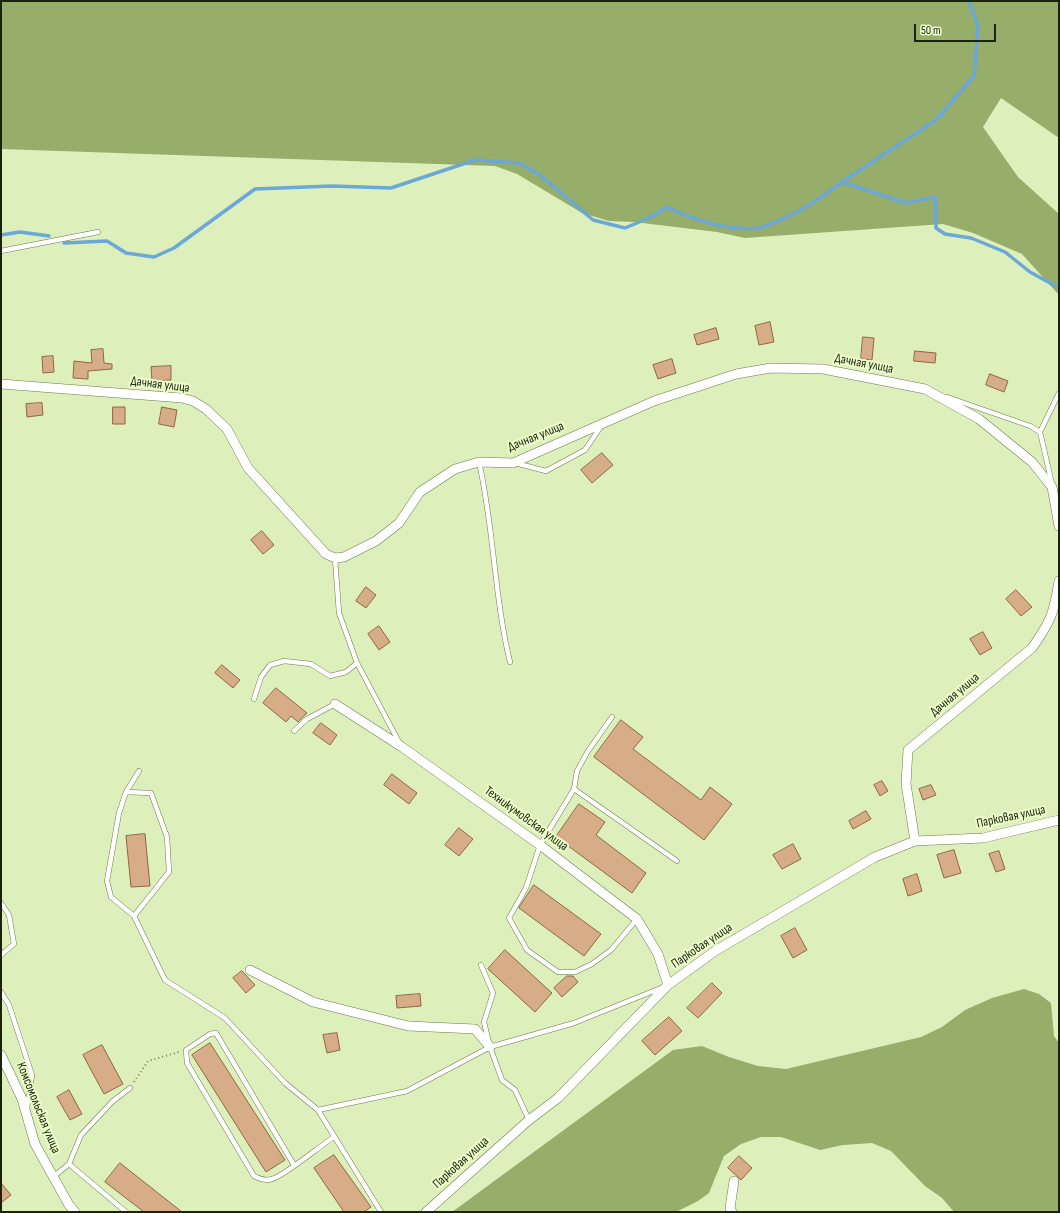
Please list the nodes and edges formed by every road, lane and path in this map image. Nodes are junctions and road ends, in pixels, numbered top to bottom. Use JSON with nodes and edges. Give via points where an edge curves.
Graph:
{"nodes":[{"id":1,"x":98,"y":232,"type":"dead end"},
{"id":2,"x":1,"y":251,"type":"edge"},
{"id":3,"x":1,"y":384,"type":"edge"},
{"id":4,"x":925,"y":389,"type":"junction"},
{"id":5,"x":1059,"y":394,"type":"edge"},
{"id":6,"x":605,"y":422,"type":"junction"},
{"id":7,"x":1040,"y":432,"type":"junction"},
{"id":8,"x":479,"y":462,"type":"junction"},
{"id":9,"x":513,"y":463,"type":"junction"},
{"id":10,"x":1052,"y":487,"type":"junction"},
{"id":11,"x":1059,"y":526,"type":"edge"},
{"id":12,"x":335,"y":558,"type":"junction"},
{"id":13,"x":1059,"y":581,"type":"edge"},
{"id":14,"x":510,"y":662,"type":"dead end"},
{"id":15,"x":357,"y":663,"type":"junction"},
{"id":16,"x":254,"y":699,"type":"dead end"},
{"id":17,"x":335,"y":704,"type":"joint"},
{"id":18,"x":612,"y":717,"type":"dead end"},
{"id":19,"x":294,"y":730,"type":"dead end"},
{"id":20,"x":402,"y":747,"type":"junction"},
{"id":21,"x":139,"y":771,"type":"dead end"},
{"id":22,"x":574,"y":789,"type":"junction"},
{"id":23,"x":126,"y":792,"type":"junction"},
{"id":24,"x":1059,"y":820,"type":"edge"},
{"id":25,"x":915,"y":841,"type":"junction"},
{"id":26,"x":540,"y":845,"type":"junction"},
{"id":27,"x":677,"y":861,"type":"dead end"},
{"id":28,"x":1,"y":903,"type":"edge"},
{"id":29,"x":134,"y":916,"type":"junction"},
{"id":30,"x":638,"y":919,"type":"junction"},
{"id":31,"x":1,"y":955,"type":"edge"},
{"id":32,"x":481,"y":965,"type":"dead end"},
{"id":33,"x":250,"y":970,"type":"dead end"},
{"id":34,"x":668,"y":985,"type":"junction"},
{"id":35,"x":1,"y":992,"type":"edge"},
{"id":36,"x":490,"y":1047,"type":"junction"},
{"id":37,"x":186,"y":1050,"type":"junction"},
{"id":38,"x":1,"y":1055,"type":"edge"},
{"id":39,"x":130,"y":1088,"type":"joint"},
{"id":40,"x":318,"y":1110,"type":"junction"},
{"id":41,"x":26,"y":1116,"type":"junction"},
{"id":42,"x":529,"y":1120,"type":"junction"},
{"id":43,"x":334,"y":1137,"type":"junction"},
{"id":44,"x":69,"y":1164,"type":"junction"},
{"id":45,"x":294,"y":1165,"type":"junction"},
{"id":46,"x":53,"y":1177,"type":"junction"},
{"id":47,"x":734,"y":1181,"type":"dead end"},
{"id":48,"x":75,"y":1212,"type":"edge"},
{"id":49,"x":126,"y":1212,"type":"edge"},
{"id":50,"x":381,"y":1212,"type":"edge"},
{"id":51,"x":426,"y":1212,"type":"edge"},
{"id":52,"x":732,"y":1212,"type":"edge"}],
"edges":[{"from":1,"to":2,"type":"lane"},
{"from":3,"to":12,"type":"street","name":"Дачная улица","via":[[182,398],[193,401],[206,409],[227,429],[248,468],[326,554]]},
{"from":4,"to":6,"type":"street","name":"Дачная улица","via":[[823,369],[771,368],[729,376],[654,401]]},
{"from":4,"to":7,"type":"lane","via":[[1030,426]]},
{"from":4,"to":10,"type":"street","name":"Дачная улица","via":[[979,419],[1032,462]]},
{"from":5,"to":7,"type":"lane"},
{"from":6,"to":9,"type":"street","name":"Дачная улица"},
{"from":6,"to":9,"type":"lane","via":[[585,450],[546,471]]},
{"from":7,"to":10,"type":"lane"},
{"from":8,"to":9,"type":"street","name":"Дачная улица"},
{"from":8,"to":12,"type":"street","name":"Дачная улица","via":[[455,469],[420,492],[399,523],[376,541],[344,557]]},
{"from":8,"to":14,"type":"lane","via":[[486,494],[502,631]]},
{"from":10,"to":11,"type":"street","name":"Дачная улица"},
{"from":12,"to":15,"type":"lane","via":[[339,613]]},
{"from":13,"to":25,"type":"street","name":"Дачная улица","via":[[1054,610],[1047,627],[1032,648],[908,750],[906,784]]},
{"from":15,"to":16,"type":"lane","via":[[346,672],[330,676],[311,664],[284,661],[270,665],[260,677]]},
{"from":15,"to":20,"type":"lane"},
{"from":17,"to":19,"type":"lane","via":[[307,719]]},
{"from":17,"to":20,"type":"street","name":"Техникумовская улица"},
{"from":18,"to":22,"type":"lane","via":[[577,771]]},
{"from":20,"to":26,"type":"street","name":"Техникумовская улица"},
{"from":21,"to":23,"type":"lane"},
{"from":22,"to":26,"type":"lane"},
{"from":22,"to":27,"type":"lane"},
{"from":23,"to":29,"type":"lane","via":[[119,813],[107,881],[111,897]]},
{"from":23,"to":29,"type":"lane","via":[[151,793],[167,837],[168,872]]},
{"from":24,"to":25,"type":"street","name":"Парковая улица","via":[[983,838]]},
{"from":25,"to":34,"type":"street","name":"Парковая улица","via":[[876,857],[715,950]]},
{"from":26,"to":30,"type":"street","name":"Техникумовская улица"},
{"from":26,"to":30,"type":"lane","via":[[526,888],[509,918],[527,950],[558,972],[575,972],[592,964],[611,950]]},
{"from":28,"to":31,"type":"lane","via":[[9,915],[14,944]]},
{"from":29,"to":40,"type":"lane","via":[[165,980],[225,1018],[285,1083]]},
{"from":30,"to":34,"type":"street","name":"Техникумовская улица","via":[[658,954]]},
{"from":32,"to":36,"type":"lane","via":[[493,993],[484,1022]]},
{"from":33,"to":36,"type":"street","via":[[313,1002],[408,1026],[475,1029]]},
{"from":34,"to":36,"type":"lane","via":[[574,1023]]},
{"from":34,"to":42,"type":"street","name":"Парковая улица","via":[[558,1098]]},
{"from":35,"to":41,"type":"lane","via":[[10,1005],[32,1076]]},
{"from":36,"to":40,"type":"lane","via":[[407,1091]]},
{"from":36,"to":42,"type":"lane","via":[[502,1080],[515,1090]]},
{"from":37,"to":39,"type":"path","via":[[148,1061]]},
{"from":37,"to":45,"type":"lane","via":[[210,1034],[216,1033]]},
{"from":37,"to":45,"type":"lane","via":[[187,1063],[254,1176],[263,1180],[273,1179]]},
{"from":38,"to":41,"type":"street","name":"Комсомольская улица","via":[[22,1098]]},
{"from":39,"to":44,"type":"lane","via":[[113,1101],[81,1135]]},
{"from":40,"to":43,"type":"lane"},
{"from":41,"to":46,"type":"street","name":"Комсомольская улица","via":[[35,1144]]},
{"from":42,"to":51,"type":"street","name":"Парковая улица"},
{"from":43,"to":45,"type":"lane"},
{"from":43,"to":50,"type":"lane"},
{"from":44,"to":46,"type":"lane"},
{"from":44,"to":49,"type":"lane"},
{"from":46,"to":48,"type":"street","name":"Комсомольская улица"},
{"from":47,"to":52,"type":"street","via":[[730,1208]]}]}
